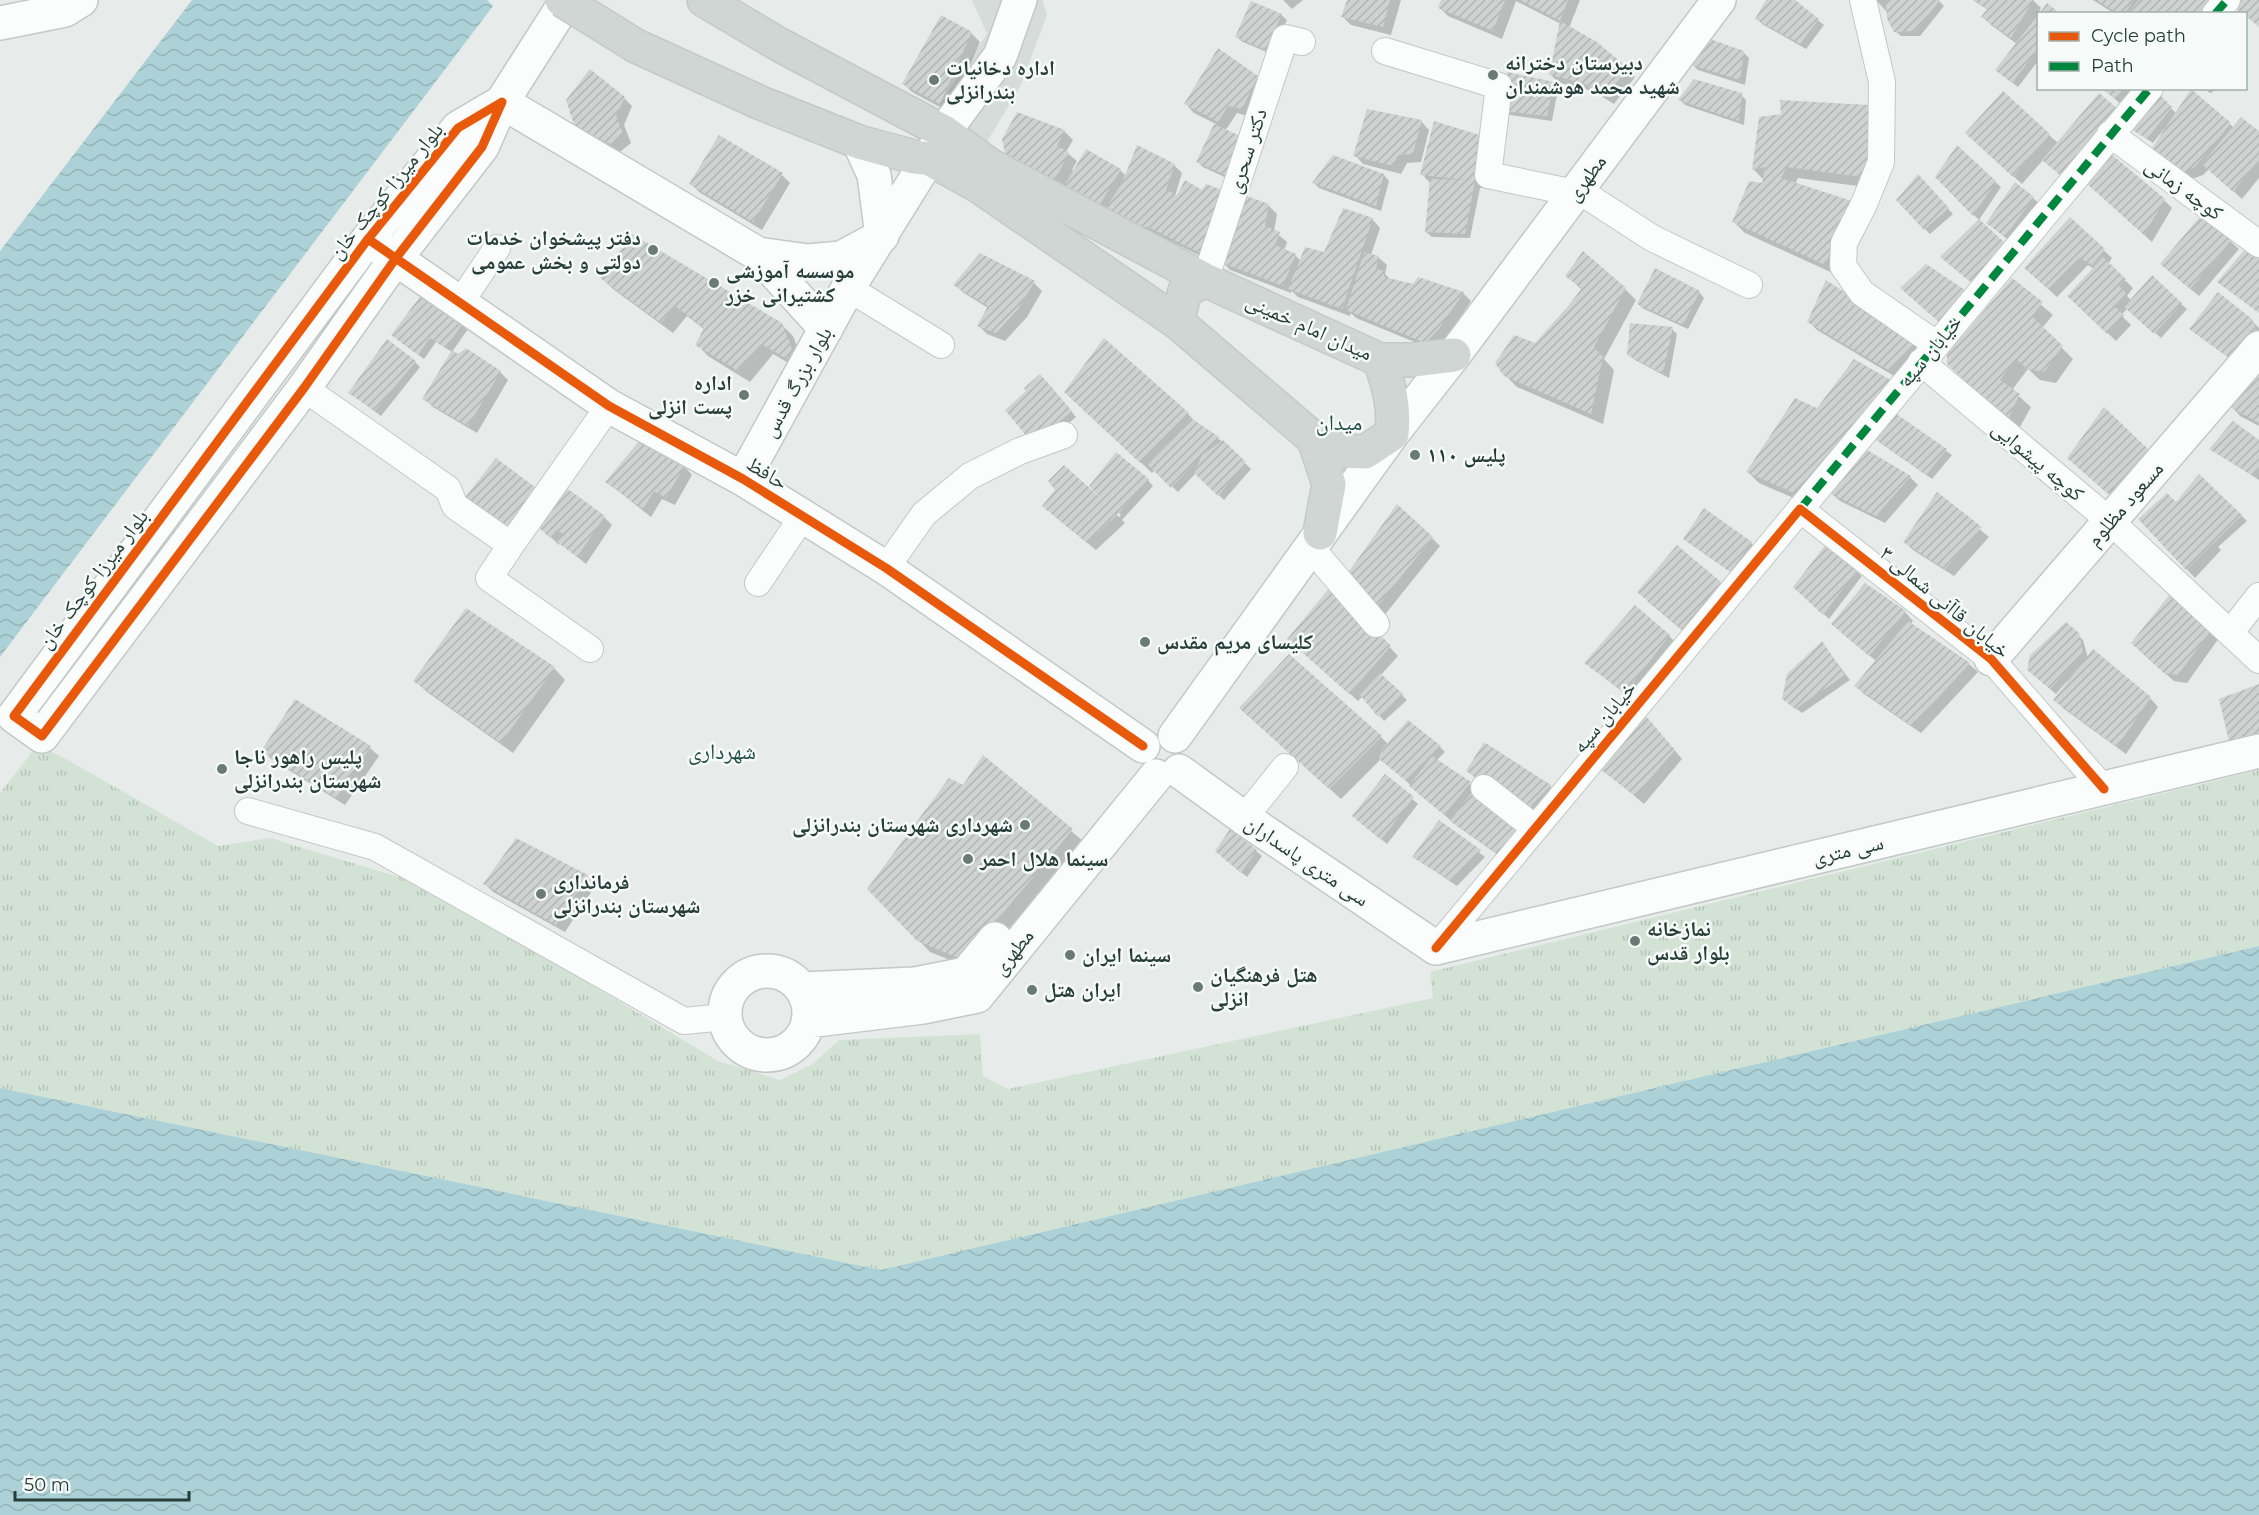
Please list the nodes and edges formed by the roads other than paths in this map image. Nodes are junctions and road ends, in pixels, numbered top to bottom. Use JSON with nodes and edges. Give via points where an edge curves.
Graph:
{"nodes":[{"id":1,"x":81,"y":0,"type":"edge"},
{"id":2,"x":562,"y":0,"type":"edge"},
{"id":3,"x":567,"y":0,"type":"edge"},
{"id":4,"x":704,"y":0,"type":"edge"},
{"id":5,"x":1020,"y":0,"type":"edge"},
{"id":6,"x":1719,"y":0,"type":"edge"},
{"id":7,"x":1863,"y":0,"type":"edge"},
{"id":8,"x":2227,"y":0,"type":"edge"},
{"id":9,"x":2217,"y":12,"type":"edge"},
{"id":10,"x":0,"y":23,"type":"edge"},
{"id":11,"x":1302,"y":42,"type":"dead end"},
{"id":12,"x":1384,"y":51,"type":"dead end"},
{"id":13,"x":2148,"y":90,"type":"edge"},
{"id":14,"x":502,"y":102,"type":"junction"},
{"id":15,"x":2110,"y":134,"type":"junction"},
{"id":16,"x":939,"y":141,"type":"junction"},
{"id":17,"x":859,"y":142,"type":"junction"},
{"id":18,"x":1576,"y":192,"type":"junction"},
{"id":19,"x":882,"y":236,"type":"junction"},
{"id":20,"x":368,"y":239,"type":"junction"},
{"id":21,"x":2259,"y":244,"type":"edge"},
{"id":22,"x":498,"y":249,"type":"dead end"},
{"id":23,"x":758,"y":254,"type":"junction"},
{"id":24,"x":396,"y":258,"type":"junction"},
{"id":25,"x":1205,"y":280,"type":"junction"},
{"id":26,"x":1749,"y":285,"type":"dead end"},
{"id":27,"x":848,"y":288,"type":"junction"},
{"id":28,"x":460,"y":303,"type":"junction"},
{"id":29,"x":1177,"y":322,"type":"junction"},
{"id":30,"x":826,"y":329,"type":"junction"},
{"id":31,"x":941,"y":345,"type":"dead end"},
{"id":32,"x":2259,"y":348,"type":"edge"},
{"id":33,"x":1928,"y":353,"type":"junction"},
{"id":34,"x":1454,"y":355,"type":"junction"},
{"id":35,"x":1380,"y":360,"type":"junction"},
{"id":36,"x":274,"y":367,"type":"junction"},
{"id":37,"x":304,"y":388,"type":"junction"},
{"id":38,"x":609,"y":406,"type":"junction"},
{"id":39,"x":1392,"y":434,"type":"junction"},
{"id":40,"x":1064,"y":435,"type":"dead end"},
{"id":41,"x":1314,"y":439,"type":"junction"},
{"id":42,"x":743,"y":479,"type":"junction"},
{"id":43,"x":182,"y":490,"type":"junction"},
{"id":44,"x":1800,"y":509,"type":"junction"},
{"id":45,"x":212,"y":512,"type":"junction"},
{"id":46,"x":803,"y":516,"type":"junction"},
{"id":47,"x":2110,"y":521,"type":"junction"},
{"id":48,"x":1315,"y":541,"type":"junction"},
{"id":49,"x":511,"y":544,"type":"junction"},
{"id":50,"x":886,"y":568,"type":"junction"},
{"id":51,"x":758,"y":583,"type":"dead end"},
{"id":52,"x":2259,"y":596,"type":"edge"},
{"id":53,"x":99,"y":601,"type":"junction"},
{"id":54,"x":129,"y":622,"type":"junction"},
{"id":55,"x":1376,"y":624,"type":"dead end"},
{"id":56,"x":2230,"y":633,"type":"junction"},
{"id":57,"x":590,"y":649,"type":"dead end"},
{"id":58,"x":1991,"y":659,"type":"junction"},
{"id":59,"x":2259,"y":660,"type":"edge"},
{"id":60,"x":2259,"y":751,"type":"edge"},
{"id":61,"x":1155,"y":764,"type":"junction"},
{"id":62,"x":1285,"y":767,"type":"dead end"},
{"id":63,"x":1484,"y":788,"type":"dead end"},
{"id":64,"x":2104,"y":789,"type":"junction"},
{"id":65,"x":248,"y":811,"type":"dead end"},
{"id":66,"x":1244,"y":818,"type":"junction"},
{"id":67,"x":1535,"y":828,"type":"junction"},
{"id":68,"x":1436,"y":948,"type":"junction"},
{"id":69,"x":802,"y":989,"type":"junction"},
{"id":70,"x":724,"y":1017,"type":"junction"},
{"id":71,"x":808,"y":1021,"type":"junction"}],
"edges":[{"from":1,"to":10,"type":"street","via":[[65,10]]},
{"from":2,"to":17,"type":"main road","bridge":true,"via":[[636,46]]},
{"from":3,"to":14,"type":"street"},
{"from":4,"to":16,"type":"main road"},
{"from":5,"to":16,"type":"street","name":"بلوار بزرگ قدس","via":[[1000,56]]},
{"from":6,"to":18,"type":"street","name":"مطهری"},
{"from":7,"to":33,"type":"street","name":"کوچه پیشوایی","via":[[1882,82],[1881,162],[1844,243],[1843,266],[1862,293]]},
{"from":8,"to":9,"type":"street"},
{"from":11,"to":25,"type":"street","name":"دکتر سحری","via":[[1285,38]]},
{"from":12,"to":18,"type":"street","via":[[1499,86],[1488,175]]},
{"from":13,"to":15,"type":"street","name":"خیابان سپه"},
{"from":14,"to":20,"type":"street","name":"بلوار میرزا کوچک خان","via":[[458,128]]},
{"from":14,"to":23,"type":"street"},
{"from":14,"to":24,"type":"street","name":"بلوار میرزا کوچک خان","via":[[483,147]]},
{"from":15,"to":21,"type":"street","name":"کوچه زمانی"},
{"from":15,"to":33,"type":"street","name":"خیابان سپه"},
{"from":16,"to":17,"type":"main road","via":[[914,157]]},
{"from":16,"to":19,"type":"street","name":"بلوار بزرگ قدس"},
{"from":16,"to":25,"type":"main road","name":"میدان امام خمینی"},
{"from":16,"to":29,"type":"main road","via":[[977,185]]},
{"from":17,"to":19,"type":"street","via":[[874,175]]},
{"from":18,"to":26,"type":"street","via":[[1652,238]]},
{"from":18,"to":34,"type":"street","name":"مطهری"},
{"from":19,"to":23,"type":"street","via":[[841,258],[808,261]]},
{"from":19,"to":27,"type":"street","name":"بلوار بزرگ قدس"},
{"from":20,"to":24,"type":"street","name":"حافظ"},
{"from":20,"to":36,"type":"street","name":"بلوار میرزا کوچک خان"},
{"from":22,"to":28,"type":"street"},
{"from":23,"to":30,"type":"street"},
{"from":24,"to":28,"type":"street","name":"حافظ"},
{"from":24,"to":37,"type":"street","name":"بلوار میرزا کوچک خان"},
{"from":25,"to":29,"type":"main road","via":[[1185,291]]},
{"from":25,"to":35,"type":"main road","name":"میدان امام خمینی"},
{"from":27,"to":30,"type":"street","name":"بلوار بزرگ قدس"},
{"from":27,"to":31,"type":"street"},
{"from":28,"to":38,"type":"street","name":"حافظ"},
{"from":29,"to":41,"type":"main road"},
{"from":30,"to":42,"type":"street","name":"بلوار بزرگ قدس"},
{"from":32,"to":47,"type":"street","name":"مسعود مظلوم"},
{"from":33,"to":44,"type":"street","name":"خیابان سپه"},
{"from":33,"to":47,"type":"street","name":"کوچه پیشوایی"},
{"from":34,"to":35,"type":"main road"},
{"from":34,"to":39,"type":"street","name":"مطهری"},
{"from":35,"to":39,"type":"main road","name":"میدان امام خمینی","via":[[1394,412]]},
{"from":36,"to":37,"type":"street"},
{"from":36,"to":43,"type":"street","name":"بلوار میرزا کوچک خان"},
{"from":37,"to":45,"type":"street","name":"بلوار میرزا کوچک خان"},
{"from":37,"to":49,"type":"street","via":[[448,489],[455,506]]},
{"from":38,"to":42,"type":"street","name":"حافظ"},
{"from":38,"to":49,"type":"street"},
{"from":39,"to":41,"type":"main road","via":[[1365,452],[1342,451]]},
{"from":39,"to":48,"type":"street"},
{"from":40,"to":50,"type":"street","via":[[970,476],[924,514]]},
{"from":41,"to":48,"type":"main road","via":[[1329,484]]},
{"from":42,"to":46,"type":"street","name":"حافظ"},
{"from":43,"to":45,"type":"street"},
{"from":43,"to":53,"type":"street","name":"بلوار میرزا کوچک خان"},
{"from":44,"to":58,"type":"street","name":"خیابان قاآنی شمالی ۳"},
{"from":44,"to":67,"type":"street","name":"خیابان سپه"},
{"from":45,"to":54,"type":"street","name":"بلوار میرزا کوچک خان"},
{"from":46,"to":50,"type":"street","name":"حافظ"},
{"from":46,"to":51,"type":"street"},
{"from":47,"to":56,"type":"street","name":"کوچه پیشوایی"},
{"from":47,"to":58,"type":"street","name":"مسعود مظلوم"},
{"from":48,"to":55,"type":"street"},
{"from":48,"to":61,"type":"street","via":[[1175,736],[1182,743],[1184,762]]},
{"from":49,"to":57,"type":"street","via":[[489,578]]},
{"from":50,"to":61,"type":"street","name":"حافظ"},
{"from":52,"to":56,"type":"street"},
{"from":53,"to":54,"type":"street"},
{"from":53,"to":54,"type":"street","name":"بلوار میرزا کوچک خان","via":[[14,716],[23,723],[42,736]]},
{"from":56,"to":59,"type":"street","name":"کوچه پیشوایی"},
{"from":58,"to":64,"type":"street","name":"خیابان قاآنی شمالی ۳"},
{"from":60,"to":64,"type":"street","name":"سی متری"},
{"from":61,"to":66,"type":"street","name":"سی متری پاسداران"},
{"from":61,"to":69,"type":"street","name":"مطهری","via":[[966,974],[915,984]]},
{"from":61,"to":71,"type":"street","name":"مطهری","via":[[977,996]]},
{"from":62,"to":66,"type":"street"},
{"from":63,"to":67,"type":"street"},
{"from":64,"to":68,"type":"street","name":"سی متری"},
{"from":65,"to":70,"type":"street","via":[[375,847],[684,1021]]},
{"from":66,"to":68,"type":"street","name":"سی متری پاسداران"},
{"from":67,"to":68,"type":"street","name":"خیابان سپه"},
{"from":69,"to":70,"type":"street","via":[[774,971],[752,973],[734,986]]},
{"from":69,"to":71,"type":"street","via":[[807,999]]},
{"from":70,"to":71,"type":"street","via":[[739,1046],[770,1056],[799,1041]]}]}
